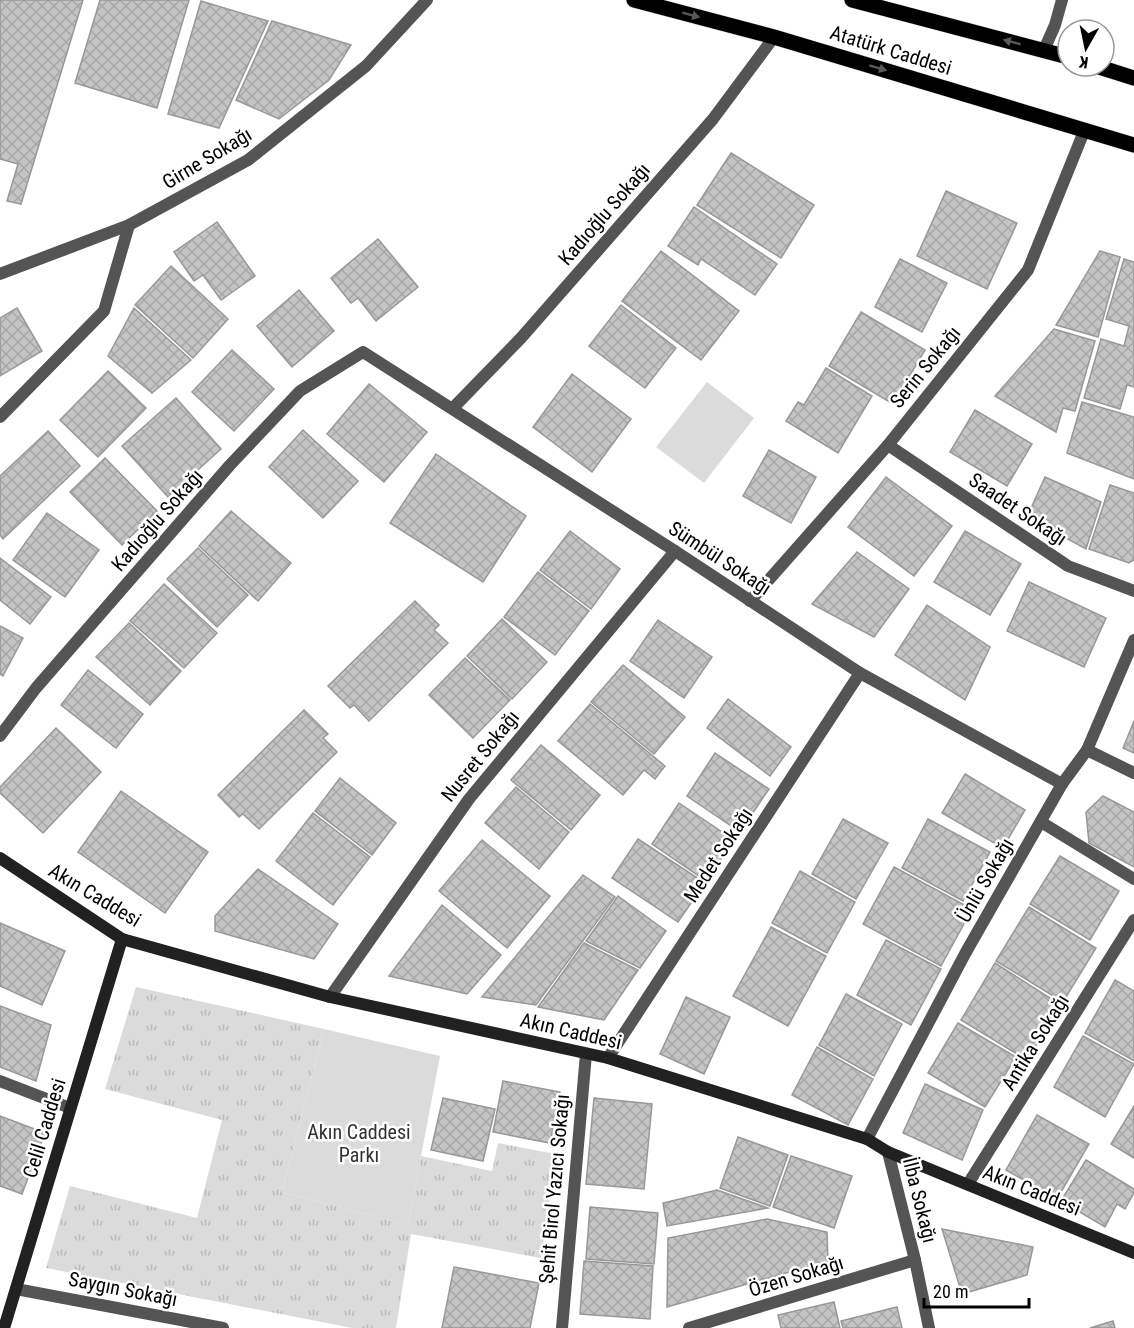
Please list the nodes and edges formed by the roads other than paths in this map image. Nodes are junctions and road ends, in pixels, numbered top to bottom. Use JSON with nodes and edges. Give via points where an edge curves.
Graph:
{"nodes":[{"id":1,"x":427,"y":0,"type":"edge"},
{"id":2,"x":634,"y":0,"type":"edge"},
{"id":3,"x":852,"y":0,"type":"edge"},
{"id":4,"x":1062,"y":0,"type":"edge"},
{"id":5,"x":774,"y":37,"type":"junction"},
{"id":6,"x":1044,"y":50,"type":"junction"},
{"id":7,"x":1056,"y":54,"type":"edge"},
{"id":8,"x":1116,"y":72,"type":"edge"},
{"id":9,"x":1134,"y":78,"type":"edge"},
{"id":10,"x":1085,"y":129,"type":"junction"},
{"id":11,"x":1134,"y":145,"type":"edge"},
{"id":12,"x":129,"y":225,"type":"junction"},
{"id":13,"x":0,"y":274,"type":"edge"},
{"id":14,"x":363,"y":352,"type":"joint"},
{"id":15,"x":453,"y":408,"type":"junction"},
{"id":16,"x":0,"y":417,"type":"edge"},
{"id":17,"x":888,"y":445,"type":"junction"},
{"id":18,"x":675,"y":551,"type":"junction"},
{"id":19,"x":1134,"y":591,"type":"edge"},
{"id":20,"x":750,"y":601,"type":"junction"},
{"id":21,"x":1134,"y":640,"type":"edge"},
{"id":22,"x":860,"y":673,"type":"junction"},
{"id":23,"x":0,"y":736,"type":"edge"},
{"id":24,"x":1087,"y":750,"type":"junction"},
{"id":25,"x":1134,"y":773,"type":"edge"},
{"id":26,"x":1062,"y":784,"type":"junction"},
{"id":27,"x":1041,"y":822,"type":"junction"},
{"id":28,"x":0,"y":858,"type":"edge"},
{"id":29,"x":1134,"y":879,"type":"edge"},
{"id":30,"x":1134,"y":920,"type":"edge"},
{"id":31,"x":122,"y":939,"type":"junction"},
{"id":32,"x":330,"y":997,"type":"junction"},
{"id":33,"x":585,"y":1054,"type":"junction"},
{"id":34,"x":608,"y":1059,"type":"junction"},
{"id":35,"x":0,"y":1081,"type":"edge"},
{"id":36,"x":70,"y":1108,"type":"junction"},
{"id":37,"x":867,"y":1139,"type":"junction"},
{"id":38,"x":888,"y":1152,"type":"junction"},
{"id":39,"x":968,"y":1184,"type":"junction"},
{"id":40,"x":1134,"y":1253,"type":"edge"},
{"id":41,"x":915,"y":1260,"type":"junction"},
{"id":42,"x":16,"y":1289,"type":"junction"},
{"id":43,"x":4,"y":1328,"type":"edge"},
{"id":44,"x":223,"y":1328,"type":"edge"},
{"id":45,"x":562,"y":1328,"type":"edge"},
{"id":46,"x":689,"y":1328,"type":"edge"},
{"id":47,"x":929,"y":1328,"type":"edge"}],
"edges":[{"from":1,"to":12,"type":"street","name":"Girne Sokağı","via":[[366,66],[248,160]]},
{"from":2,"to":5,"type":"main road","name":"Atatürk Caddesi","one_way":true},
{"from":6,"to":3,"type":"main road","name":"Atatürk Caddesi","one_way":true},
{"from":4,"to":6,"type":"street"},
{"from":5,"to":10,"type":"main road","name":"Atatürk Caddesi","one_way":true},
{"from":5,"to":15,"type":"street","name":"Kadıoğlu Sokağı","via":[[713,119],[521,338]]},
{"from":6,"to":7,"type":"main road","name":"Atatürk Caddesi"},
{"from":8,"to":9,"type":"main road"},
{"from":10,"to":11,"type":"main road","name":"Atatürk Caddesi"},
{"from":10,"to":17,"type":"street","name":"Serin Sokağı","via":[[1028,270]]},
{"from":12,"to":13,"type":"street","name":"Girne Sokağı"},
{"from":12,"to":16,"type":"street","via":[[104,311]]},
{"from":14,"to":15,"type":"street","name":"Sümbül Sokağı"},
{"from":14,"to":23,"type":"street","name":"Kadıoğlu Sokağı","via":[[300,391],[36,688]]},
{"from":15,"to":18,"type":"street","name":"Sümbül Sokağı"},
{"from":17,"to":19,"type":"street","name":"Saadet Sokağı","via":[[1068,566]]},
{"from":17,"to":20,"type":"street","name":"Serin Sokağı"},
{"from":18,"to":20,"type":"street","name":"Sümbül Sokağı"},
{"from":18,"to":32,"type":"street","name":"Nusret Sokağı","via":[[469,799]]},
{"from":20,"to":22,"type":"street","name":"Sümbül Sokağı"},
{"from":21,"to":24,"type":"street","name":"Ünlü Sokağı"},
{"from":22,"to":26,"type":"street","name":"Sümbül Sokağı"},
{"from":22,"to":34,"type":"street","name":"Medet Sokağı"},
{"from":24,"to":25,"type":"street"},
{"from":24,"to":26,"type":"street","name":"Ünlü Sokağı"},
{"from":26,"to":27,"type":"street","name":"Ünlü Sokağı"},
{"from":27,"to":29,"type":"street"},
{"from":27,"to":37,"type":"street","name":"Ünlü Sokağı","via":[[966,952]]},
{"from":28,"to":31,"type":"street","name":"Akın Caddesi"},
{"from":30,"to":39,"type":"street","name":"Antika Sokağı"},
{"from":31,"to":32,"type":"street","name":"Akın Caddesi"},
{"from":31,"to":36,"type":"street","name":"Celil Caddesi"},
{"from":32,"to":33,"type":"street","name":"Akın Caddesi"},
{"from":33,"to":34,"type":"street","name":"Akın Caddesi"},
{"from":33,"to":45,"type":"street","name":"Şehit Birol Yazıcı Sokağı"},
{"from":34,"to":37,"type":"street","name":"Akın Caddesi"},
{"from":35,"to":36,"type":"street"},
{"from":36,"to":42,"type":"street","name":"Celil Caddesi"},
{"from":37,"to":38,"type":"street","name":"Akın Caddesi"},
{"from":38,"to":39,"type":"street","name":"Akın Caddesi"},
{"from":38,"to":41,"type":"street","name":"İlba Sokağı"},
{"from":39,"to":40,"type":"street","name":"Akın Caddesi"},
{"from":41,"to":46,"type":"street","name":"Özen Sokağı"},
{"from":41,"to":47,"type":"street","name":"İlba Sokağı"},
{"from":42,"to":43,"type":"street","name":"Celil Caddesi"},
{"from":42,"to":44,"type":"street","name":"Saygın Sokağı"}]}
